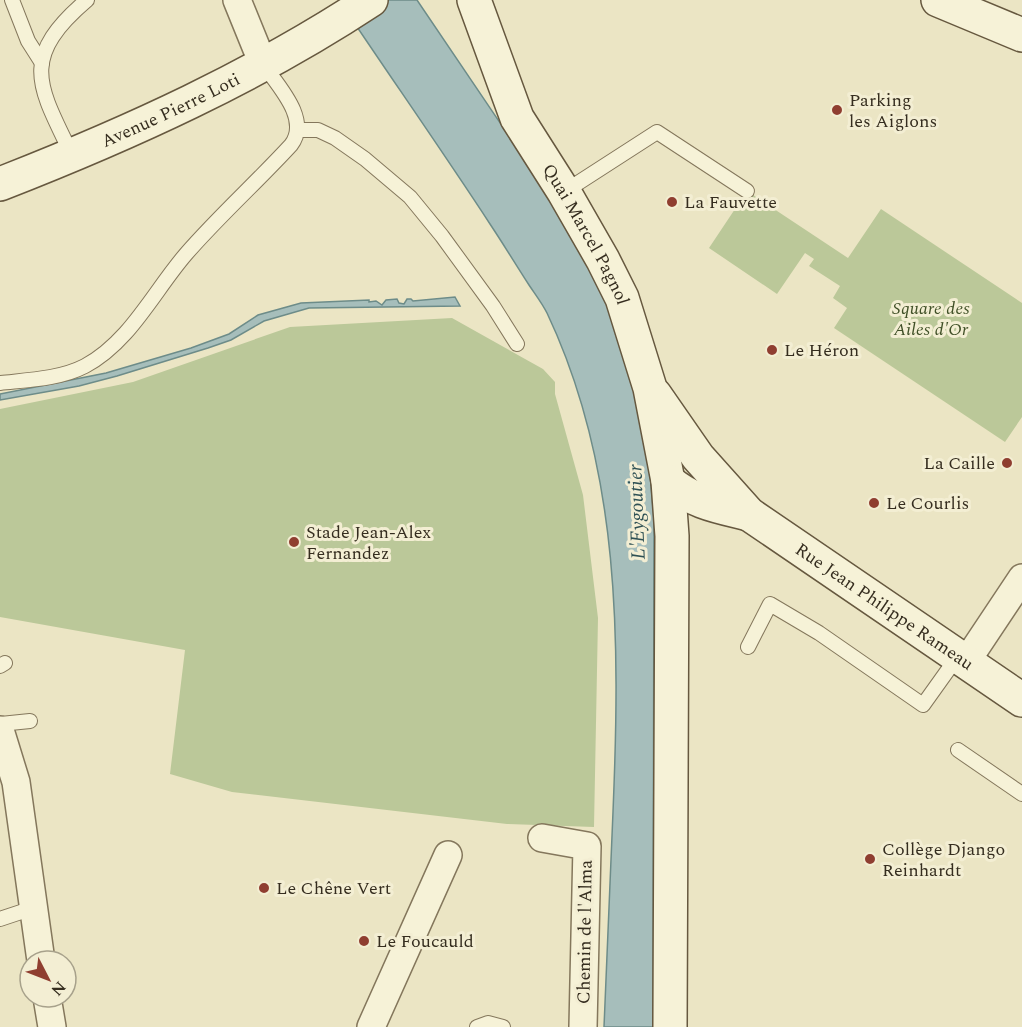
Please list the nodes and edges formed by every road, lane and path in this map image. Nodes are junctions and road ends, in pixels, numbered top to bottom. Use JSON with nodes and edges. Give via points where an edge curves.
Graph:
{"nodes":[{"id":1,"x":12,"y":0,"type":"edge"},
{"id":2,"x":237,"y":0,"type":"edge"},
{"id":3,"x":371,"y":0,"type":"edge"},
{"id":4,"x":474,"y":0,"type":"edge"},
{"id":5,"x":498,"y":0,"type":"edge"},
{"id":6,"x":938,"y":0,"type":"edge"},
{"id":7,"x":84,"y":1,"type":"edge"},
{"id":8,"x":1022,"y":35,"type":"edge"},
{"id":9,"x":495,"y":57,"type":"junction"},
{"id":10,"x":42,"y":63,"type":"junction"},
{"id":11,"x":263,"y":64,"type":"junction"},
{"id":12,"x":298,"y":130,"type":"junction"},
{"id":13,"x":73,"y":156,"type":"junction"},
{"id":14,"x":0,"y":184,"type":"edge"},
{"id":15,"x":747,"y":191,"type":"dead end"},
{"id":16,"x":564,"y":192,"type":"junction"},
{"id":17,"x":517,"y":344,"type":"dead end"},
{"id":18,"x":0,"y":383,"type":"edge"},
{"id":19,"x":650,"y":388,"type":"junction"},
{"id":20,"x":668,"y":482,"type":"junction"},
{"id":21,"x":715,"y":506,"type":"junction"},
{"id":22,"x":749,"y":514,"type":"junction"},
{"id":23,"x":672,"y":536,"type":"junction"},
{"id":24,"x":1022,"y":578,"type":"edge"},
{"id":25,"x":748,"y":647,"type":"dead end"},
{"id":26,"x":962,"y":659,"type":"junction"},
{"id":27,"x":1022,"y":699,"type":"edge"},
{"id":28,"x":30,"y":721,"type":"dead end"},
{"id":29,"x":0,"y":724,"type":"edge"},
{"id":30,"x":0,"y":730,"type":"edge"},
{"id":31,"x":958,"y":750,"type":"dead end"},
{"id":32,"x":1022,"y":794,"type":"edge"},
{"id":33,"x":542,"y":838,"type":"dead end"},
{"id":34,"x":448,"y":855,"type":"dead end"},
{"id":35,"x":33,"y":908,"type":"junction"},
{"id":36,"x":0,"y":919,"type":"edge"},
{"id":37,"x":39,"y":949,"type":"edge"},
{"id":38,"x":49,"y":1009,"type":"edge"},
{"id":39,"x":52,"y":1027,"type":"edge"},
{"id":40,"x":371,"y":1027,"type":"edge"},
{"id":41,"x":477,"y":1027,"type":"edge"},
{"id":42,"x":503,"y":1027,"type":"edge"},
{"id":43,"x":583,"y":1027,"type":"edge"},
{"id":44,"x":670,"y":1027,"type":"edge"}],
"edges":[{"from":1,"to":10,"type":"lane","via":[[28,41]]},
{"from":2,"to":11,"type":"street"},
{"from":3,"to":11,"type":"street","name":"Avenue Pierre Loti"},
{"from":4,"to":9,"type":"street","name":"Quai Marcel Pagnol"},
{"from":5,"to":9,"type":"street"},
{"from":6,"to":8,"type":"street"},
{"from":7,"to":10,"type":"lane","via":[[55,32]]},
{"from":9,"to":16,"type":"street","name":"Quai Marcel Pagnol","via":[[517,118]]},
{"from":10,"to":13,"type":"lane","via":[[41,82]]},
{"from":11,"to":12,"type":"lane","via":[[296,117]]},
{"from":11,"to":13,"type":"street","name":"Avenue Pierre Loti"},
{"from":12,"to":17,"type":"lane","via":[[318,130],[335,138],[410,197],[486,296]]},
{"from":12,"to":18,"type":"lane","via":[[291,145],[185,254],[137,319],[107,351],[70,372]]},
{"from":13,"to":14,"type":"street","name":"Avenue Pierre Loti"},
{"from":15,"to":16,"type":"lane","via":[[657,132]]},
{"from":16,"to":19,"type":"street","name":"Quai Marcel Pagnol","via":[[622,298]]},
{"from":19,"to":20,"type":"street","name":"Quai Marcel Pagnol"},
{"from":19,"to":22,"type":"street","name":"Rue Jean Philippe Rameau","via":[[698,457]]},
{"from":20,"to":21,"type":"street","name":"Rue Jean Philippe Rameau","via":[[685,495]]},
{"from":20,"to":23,"type":"street","name":"Quai Marcel Pagnol"},
{"from":21,"to":22,"type":"street","name":"Rue Jean Philippe Rameau"},
{"from":21,"to":23,"type":"street"},
{"from":22,"to":26,"type":"street","name":"Rue Jean Philippe Rameau"},
{"from":23,"to":44,"type":"street","name":"Quai Marcel Pagnol"},
{"from":24,"to":26,"type":"street"},
{"from":25,"to":26,"type":"lane","via":[[770,604],[923,705]]},
{"from":26,"to":27,"type":"street","name":"Rue Jean Philippe Rameau"},
{"from":28,"to":29,"type":"lane"},
{"from":30,"to":35,"type":"street","via":[[16,782]]},
{"from":31,"to":32,"type":"lane"},
{"from":33,"to":43,"type":"street","name":"Chemin de l'Alma","via":[[587,846]]},
{"from":34,"to":40,"type":"street"},
{"from":35,"to":36,"type":"lane"},
{"from":35,"to":37,"type":"street"},
{"from":38,"to":39,"type":"street"},
{"from":41,"to":42,"type":"lane","via":[[488,1023]]}]}
